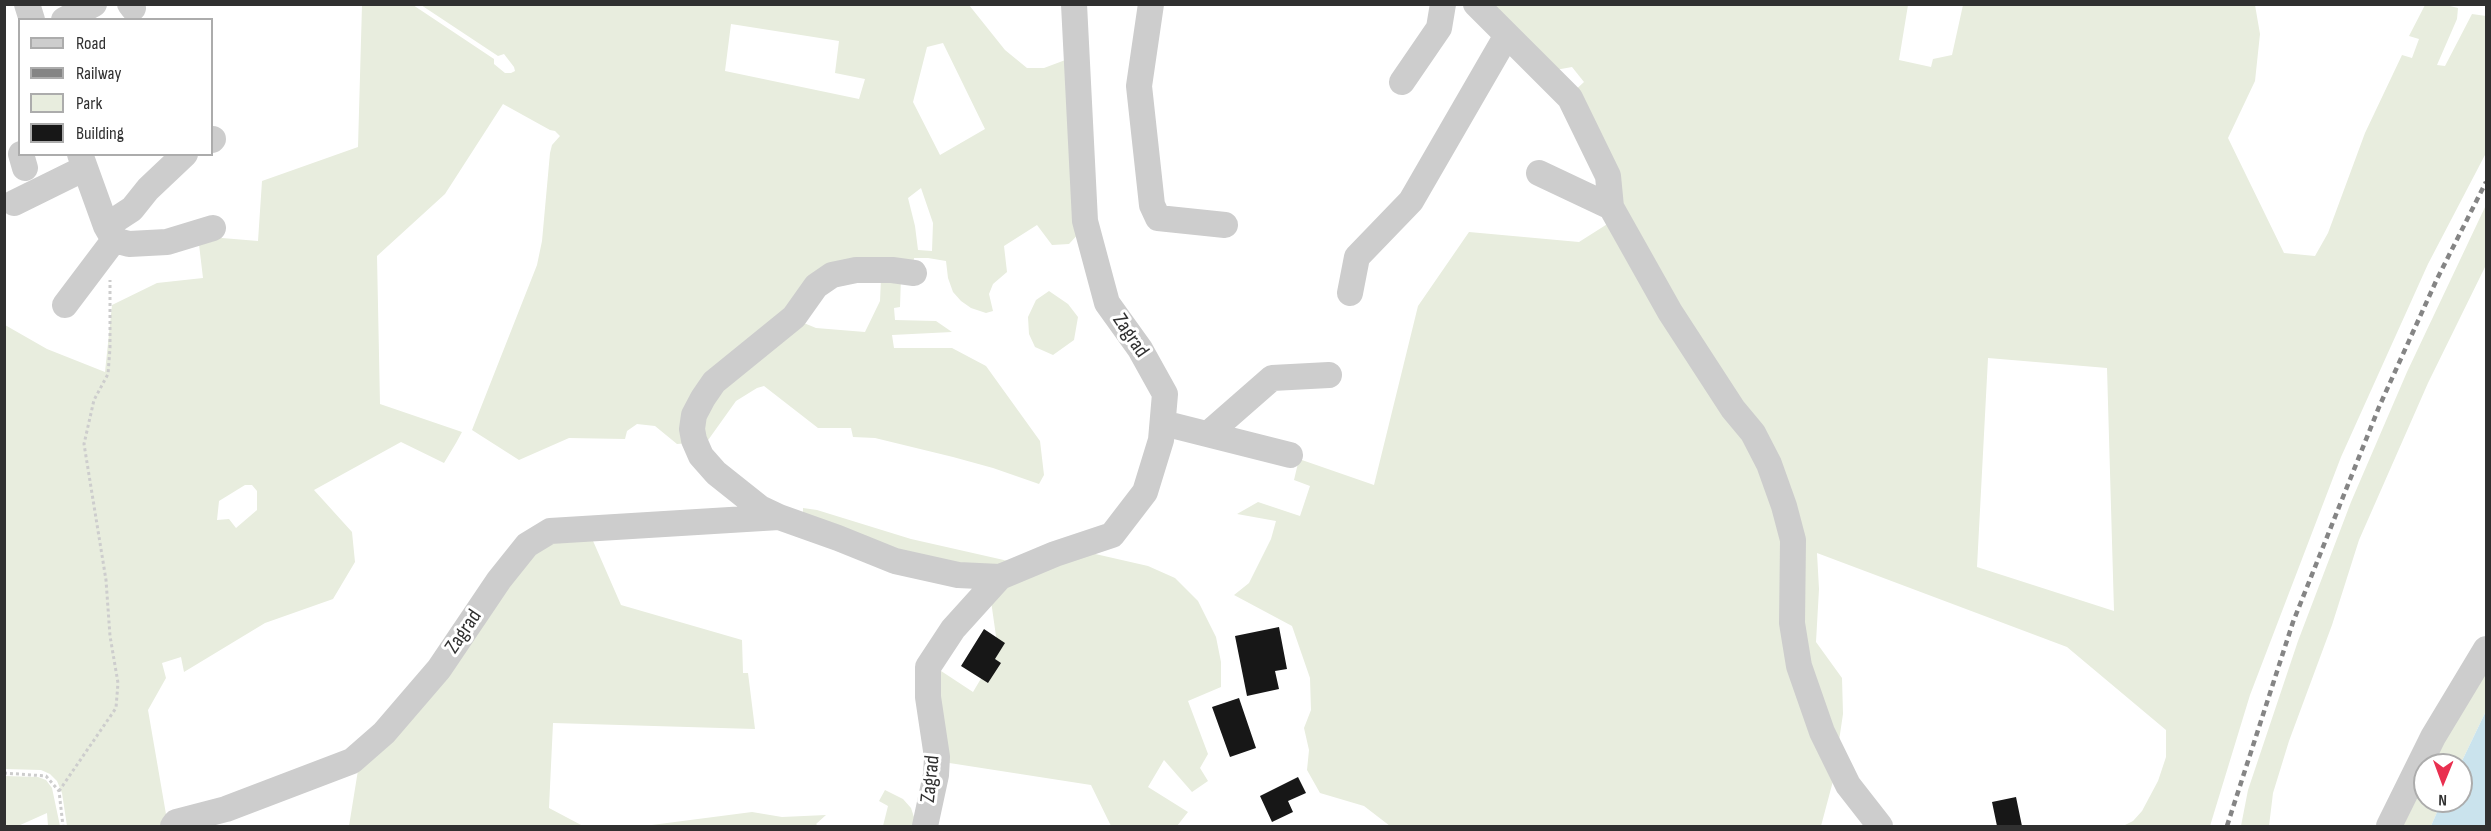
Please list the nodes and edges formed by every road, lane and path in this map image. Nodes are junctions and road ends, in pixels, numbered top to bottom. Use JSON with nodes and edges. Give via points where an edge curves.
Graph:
{"nodes":[{"id":1,"x":94,"y":4,"type":"edge"},
{"id":2,"x":1074,"y":4,"type":"edge"},
{"id":3,"x":1150,"y":4,"type":"edge"},
{"id":4,"x":1443,"y":4,"type":"edge"},
{"id":5,"x":1476,"y":4,"type":"edge"},
{"id":6,"x":68,"y":18,"type":"edge"},
{"id":7,"x":1507,"y":35,"type":"junction"},
{"id":8,"x":1402,"y":82,"type":"dead end"},
{"id":9,"x":183,"y":156,"type":"edge"},
{"id":10,"x":82,"y":161,"type":"edge"},
{"id":11,"x":1539,"y":173,"type":"dead end"},
{"id":12,"x":14,"y":203,"type":"dead end"},
{"id":13,"x":1611,"y":207,"type":"junction"},
{"id":14,"x":1225,"y":225,"type":"dead end"},
{"id":15,"x":213,"y":228,"type":"dead end"},
{"id":16,"x":110,"y":233,"type":"junction"},
{"id":17,"x":914,"y":273,"type":"dead end"},
{"id":18,"x":1350,"y":293,"type":"dead end"},
{"id":19,"x":65,"y":305,"type":"dead end"},
{"id":20,"x":1329,"y":375,"type":"dead end"},
{"id":21,"x":1163,"y":423,"type":"junction"},
{"id":22,"x":1208,"y":434,"type":"junction"},
{"id":23,"x":1290,"y":456,"type":"dead end"},
{"id":24,"x":779,"y":517,"type":"junction"},
{"id":25,"x":1000,"y":577,"type":"junction"},
{"id":26,"x":2487,"y":649,"type":"edge"},
{"id":27,"x":4,"y":773,"type":"edge"},
{"id":28,"x":59,"y":790,"type":"junction"},
{"id":29,"x":63,"y":826,"type":"edge"},
{"id":30,"x":173,"y":826,"type":"edge"},
{"id":31,"x":925,"y":826,"type":"edge"},
{"id":32,"x":1880,"y":826,"type":"edge"},
{"id":33,"x":2389,"y":826,"type":"edge"}],
"edges":[{"from":1,"to":6,"type":"street"},
{"from":2,"to":21,"type":"street","name":"Zagrad","via":[[1085,221],[1107,303],[1140,349],[1165,394]]},
{"from":3,"to":14,"type":"street","via":[[1139,86],[1152,205],[1158,218]]},
{"from":4,"to":8,"type":"street","via":[[1438,28]]},
{"from":5,"to":7,"type":"street"},
{"from":7,"to":13,"type":"street","via":[[1570,98],[1608,176]]},
{"from":7,"to":18,"type":"street","via":[[1411,201],[1357,257]]},
{"from":9,"to":16,"type":"street"},
{"from":10,"to":12,"type":"street"},
{"from":10,"to":16,"type":"street"},
{"from":11,"to":13,"type":"street"},
{"from":13,"to":32,"type":"street","via":[[1670,312],[1753,433],[1769,464],[1792,540],[1792,623],[1799,666],[1822,732],[1848,785]]},
{"from":15,"to":16,"type":"street","via":[[166,242],[129,244]]},
{"from":16,"to":19,"type":"street"},
{"from":16,"to":28,"type":"path","via":[[108,374],[94,400],[84,444],[106,580],[118,683],[116,708]]},
{"from":17,"to":24,"type":"street","name":"Zagrad","via":[[856,270],[832,275],[816,286],[794,317],[714,382],[703,398],[692,429],[701,456],[759,508]]},
{"from":20,"to":22,"type":"street","via":[[1272,378]]},
{"from":21,"to":22,"type":"street"},
{"from":21,"to":25,"type":"street","name":"Zagrad","via":[[1145,492],[1112,535]]},
{"from":22,"to":23,"type":"street"},
{"from":24,"to":25,"type":"street","name":"Zagrad","via":[[895,561],[958,575]]},
{"from":24,"to":30,"type":"street","name":"Zagrad","via":[[550,531],[527,545],[439,669],[384,732],[352,761]]},
{"from":25,"to":31,"type":"street","name":"Zagrad","via":[[953,629],[928,667],[937,757]]},
{"from":26,"to":33,"type":"street","via":[[2433,737]]},
{"from":27,"to":28,"type":"path","via":[[46,776]]},
{"from":28,"to":29,"type":"path"}]}
